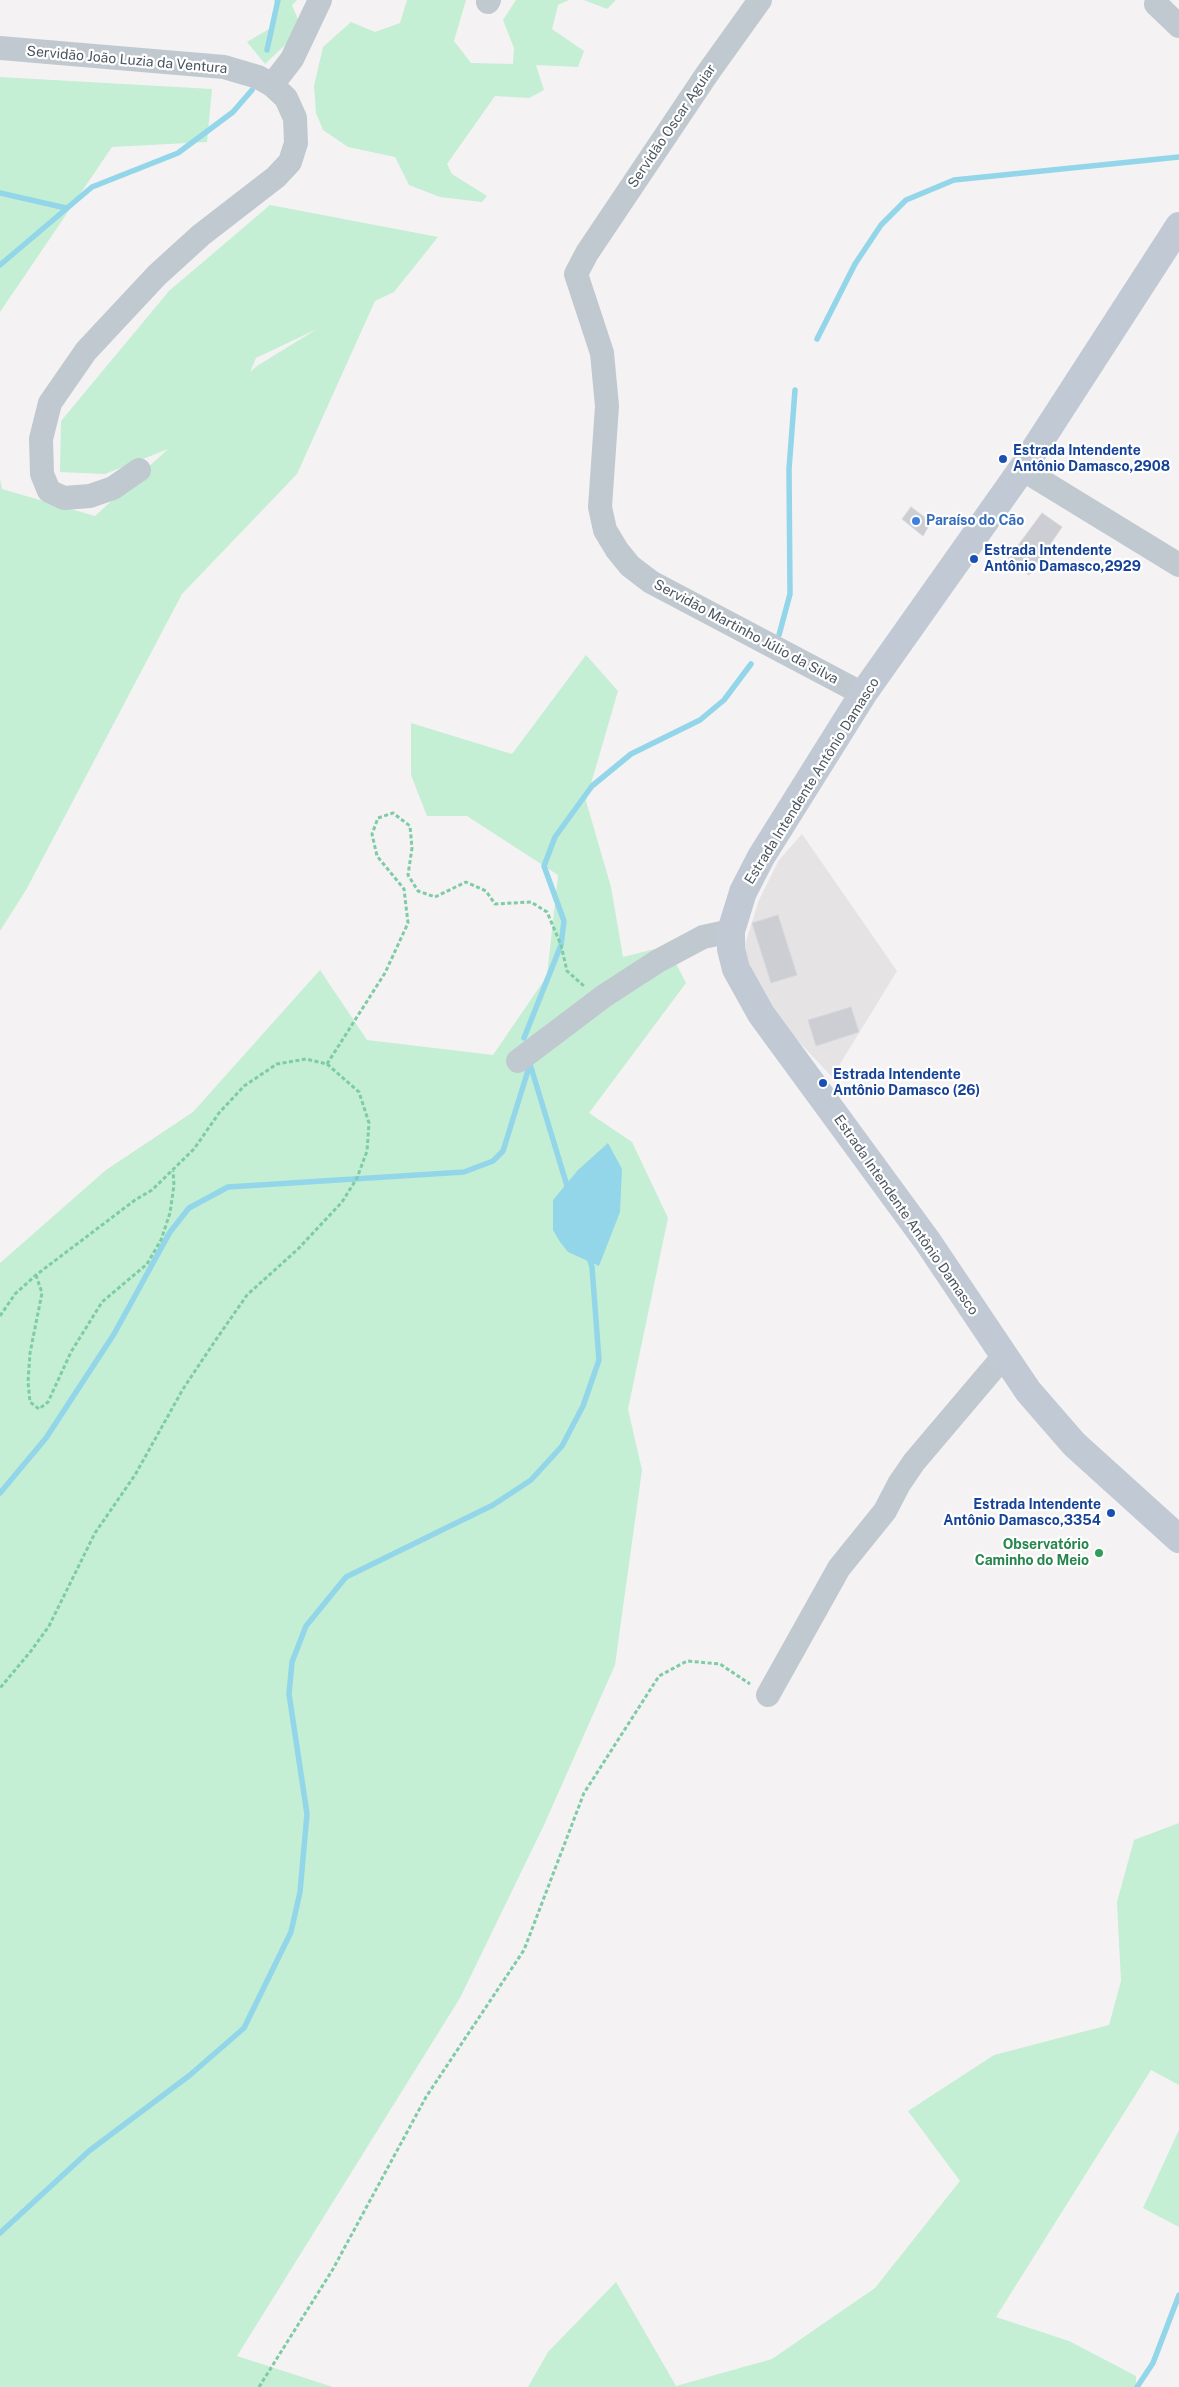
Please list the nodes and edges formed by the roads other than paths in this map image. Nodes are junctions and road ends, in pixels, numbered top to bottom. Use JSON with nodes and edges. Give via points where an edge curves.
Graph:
{"nodes":[{"id":1,"x":320,"y":0,"type":"edge"},
{"id":2,"x":760,"y":0,"type":"edge"},
{"id":3,"x":1156,"y":4,"type":"dead end"},
{"id":4,"x":1179,"y":26,"type":"edge"},
{"id":5,"x":0,"y":48,"type":"edge"},
{"id":6,"x":272,"y":85,"type":"junction"},
{"id":7,"x":1179,"y":226,"type":"edge"},
{"id":8,"x":587,"y":253,"type":"joint"},
{"id":9,"x":1022,"y":469,"type":"junction"},
{"id":10,"x":139,"y":470,"type":"dead end"},
{"id":11,"x":1179,"y":565,"type":"edge"},
{"id":12,"x":863,"y":694,"type":"junction"},
{"id":13,"x":731,"y":931,"type":"junction"},
{"id":14,"x":518,"y":1061,"type":"dead end"},
{"id":15,"x":1003,"y":1357,"type":"junction"},
{"id":16,"x":1179,"y":1539,"type":"edge"},
{"id":17,"x":768,"y":1695,"type":"road end"}],
"edges":[{"from":1,"to":6,"type":"street","via":[[292,59]]},
{"from":2,"to":8,"type":"street","name":"Servidão Oscar Aguiar","via":[[706,74]]},
{"from":3,"to":4,"type":"street"},
{"from":5,"to":6,"type":"street","name":"Servidão João Luzia da Ventura","via":[[224,67],[258,77]]},
{"from":6,"to":10,"type":"street","via":[[286,98],[295,118],[296,143],[290,162],[157,275],[86,351],[50,403],[41,439],[42,474],[50,491],[64,498],[90,496],[113,488]]},
{"from":7,"to":9,"type":"main road","name":"Estrada Intendente Antônio Damasco"},
{"from":8,"to":12,"type":"street","name":"Servidão Martinho Júlio da Silva","via":[[576,274],[602,353],[607,406],[600,507],[605,530],[617,550],[630,566],[651,582]]},
{"from":9,"to":11,"type":"street"},
{"from":9,"to":12,"type":"main road","name":"Estrada Intendente Antônio Damasco"},
{"from":12,"to":13,"type":"main road","name":"Estrada Intendente Antônio Damasco","via":[[761,857],[743,892]]},
{"from":13,"to":14,"type":"street","via":[[703,937],[685,946],[604,996]]},
{"from":13,"to":15,"type":"main road","name":"Estrada Intendente Antônio Damasco","via":[[736,969],[752,999],[928,1242]]},
{"from":15,"to":16,"type":"main road","name":"Estrada Intendente Antônio Damasco","via":[[1046,1415],[1074,1444]]},
{"from":15,"to":17,"type":"street","via":[[914,1462],[885,1511],[839,1568]]}]}
